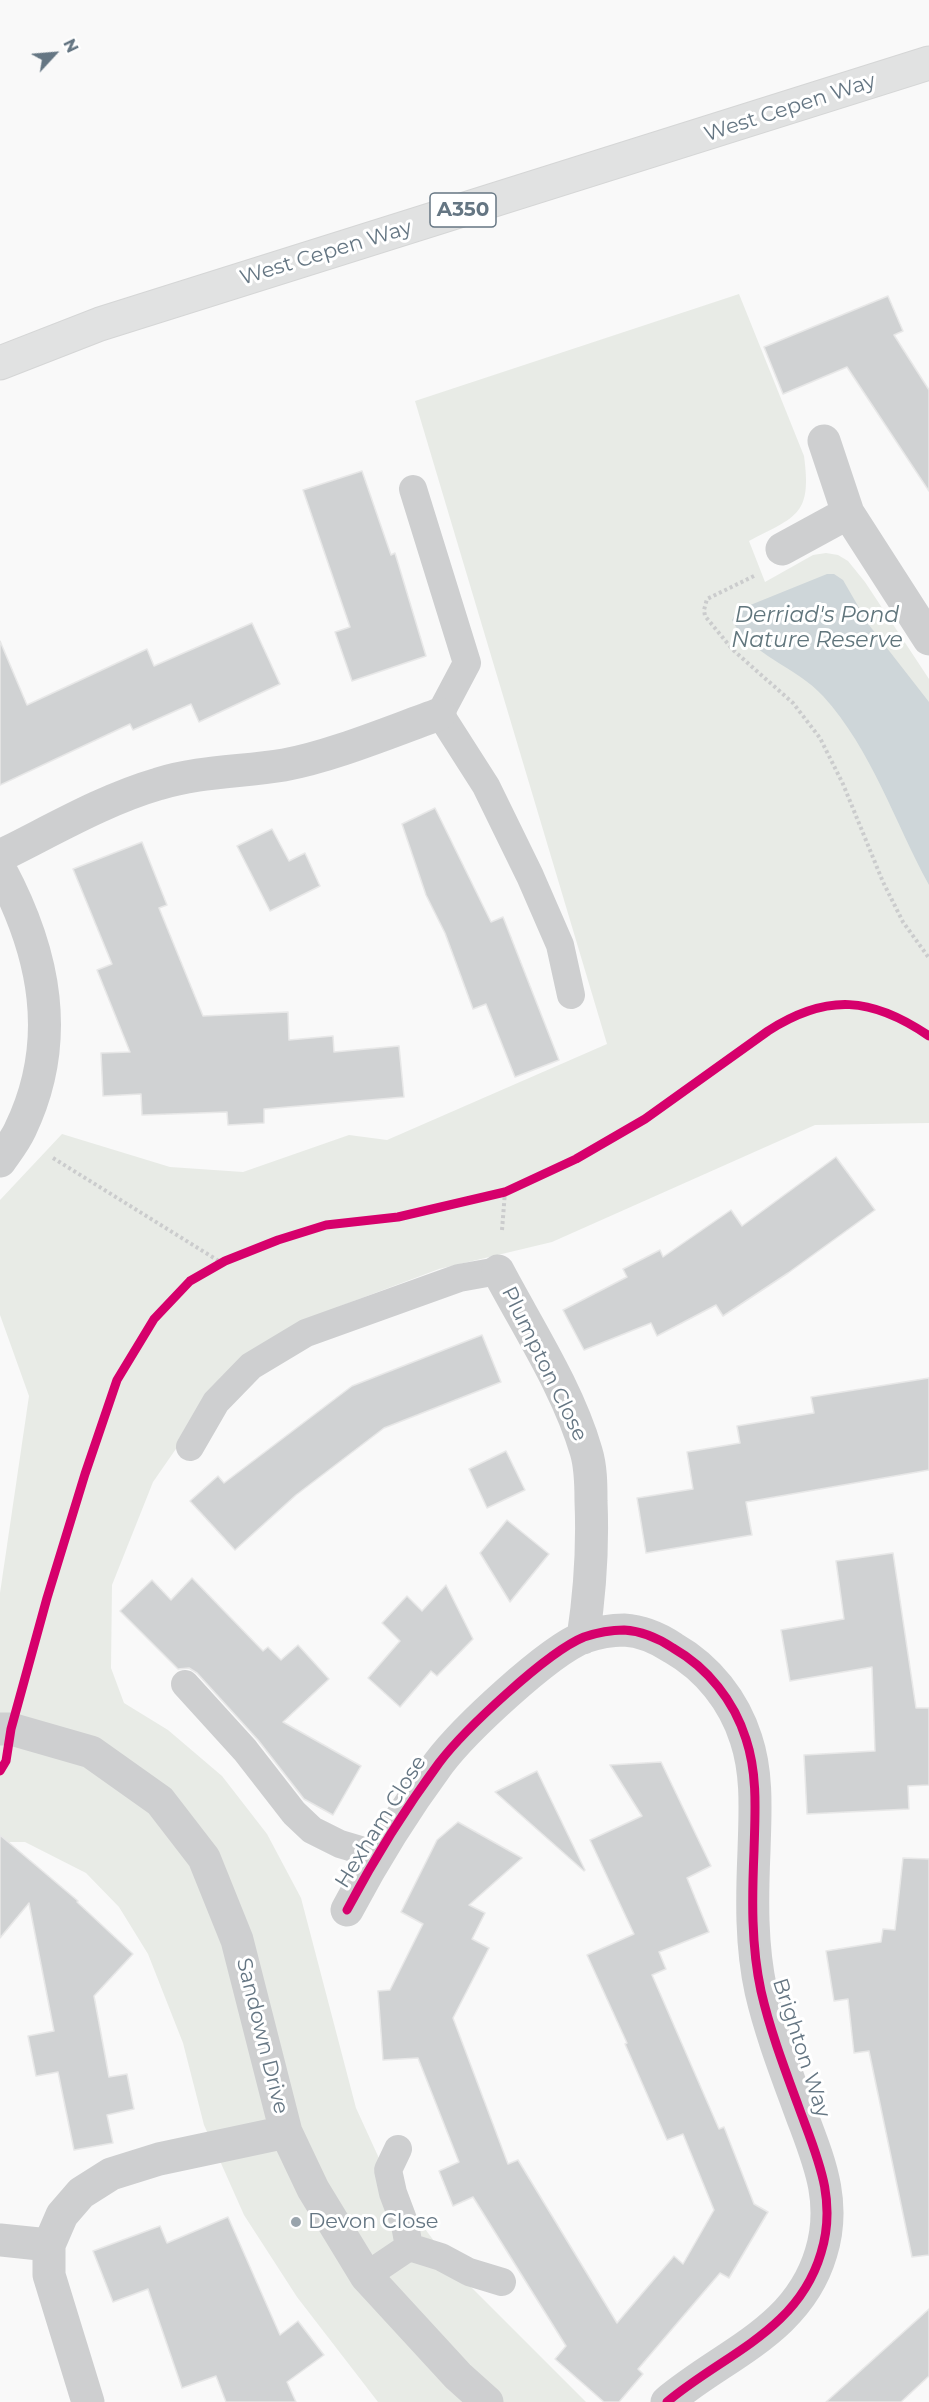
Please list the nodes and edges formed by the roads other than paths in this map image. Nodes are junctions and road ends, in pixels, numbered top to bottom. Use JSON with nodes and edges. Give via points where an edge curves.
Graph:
{"nodes":[{"id":1,"x":929,"y":63,"type":"edge"},
{"id":2,"x":0,"y":363,"type":"edge"},
{"id":3,"x":824,"y":441,"type":"dead end"},
{"id":4,"x":413,"y":489,"type":"dead end"},
{"id":5,"x":848,"y":513,"type":"junction"},
{"id":6,"x":783,"y":549,"type":"road end"},
{"id":7,"x":929,"y":639,"type":"edge"},
{"id":8,"x":440,"y":714,"type":"junction"},
{"id":9,"x":0,"y":856,"type":"edge"},
{"id":10,"x":0,"y":869,"type":"edge"},
{"id":11,"x":571,"y":995,"type":"dead end"},
{"id":12,"x":8,"y":1148,"type":"edge"},
{"id":13,"x":498,"y":1270,"type":"joint"},
{"id":14,"x":190,"y":1447,"type":"dead end"},
{"id":15,"x":583,"y":1638,"type":"junction"},
{"id":16,"x":185,"y":1684,"type":"dead end"},
{"id":17,"x":0,"y":1728,"type":"edge"},
{"id":18,"x":377,"y":1855,"type":"junction"},
{"id":19,"x":347,"y":1910,"type":"dead end"},
{"id":20,"x":286,"y":2132,"type":"junction"},
{"id":21,"x":398,"y":2149,"type":"dead end"},
{"id":22,"x":0,"y":2240,"type":"edge"},
{"id":23,"x":49,"y":2245,"type":"junction"},
{"id":24,"x":409,"y":2247,"type":"junction"},
{"id":25,"x":366,"y":2276,"type":"junction"},
{"id":26,"x":502,"y":2282,"type":"dead end"},
{"id":27,"x":88,"y":2402,"type":"edge"},
{"id":28,"x":487,"y":2402,"type":"edge"},
{"id":29,"x":667,"y":2402,"type":"edge"}],
"edges":[{"from":1,"to":2,"type":"highway","name":"West Cepen Way","number":"A350","via":[[121,317]]},
{"from":3,"to":5,"type":"street"},
{"from":4,"to":8,"type":"lane","via":[[467,663]]},
{"from":5,"to":6,"type":"street"},
{"from":5,"to":7,"type":"street"},
{"from":8,"to":9,"type":"street","via":[[307,760],[158,783]]},
{"from":8,"to":11,"type":"lane","via":[[486,786],[530,876],[560,945]]},
{"from":10,"to":12,"type":"street","via":[[31,936],[45,1008],[38,1081]]},
{"from":13,"to":14,"type":"lane","via":[[450,1281],[306,1333],[251,1366],[216,1402]]},
{"from":13,"to":15,"type":"street","name":"Plumpton Close","via":[[561,1389],[587,1454],[593,1545]]},
{"from":15,"to":18,"type":"street","name":"Hexham Close","via":[[526,1678],[441,1760]]},
{"from":15,"to":29,"type":"street","name":"Brighton Way","via":[[622,1630],[660,1640],[696,1663],[713,1680],[739,1720],[749,1749],[754,1785],[754,1951],[761,1989],[827,2191],[821,2253],[793,2306],[772,2329]]},
{"from":16,"to":18,"type":"lane","via":[[312,1830],[340,1844]]},
{"from":17,"to":20,"type":"street","name":"Sandown Drive","via":[[91,1752],[160,1801],[204,1858],[237,1940]]},
{"from":18,"to":19,"type":"street","name":"Hexham Close"},
{"from":20,"to":23,"type":"street","via":[[159,2159],[111,2174],[71,2203]]},
{"from":20,"to":25,"type":"street","name":"Sandown Drive","via":[[313,2189]]},
{"from":21,"to":24,"type":"lane","via":[[388,2170]]},
{"from":22,"to":23,"type":"street"},
{"from":23,"to":27,"type":"street","via":[[49,2275]]},
{"from":24,"to":25,"type":"lane"},
{"from":24,"to":26,"type":"lane"},
{"from":25,"to":28,"type":"street","name":"Sandown Drive"}]}
